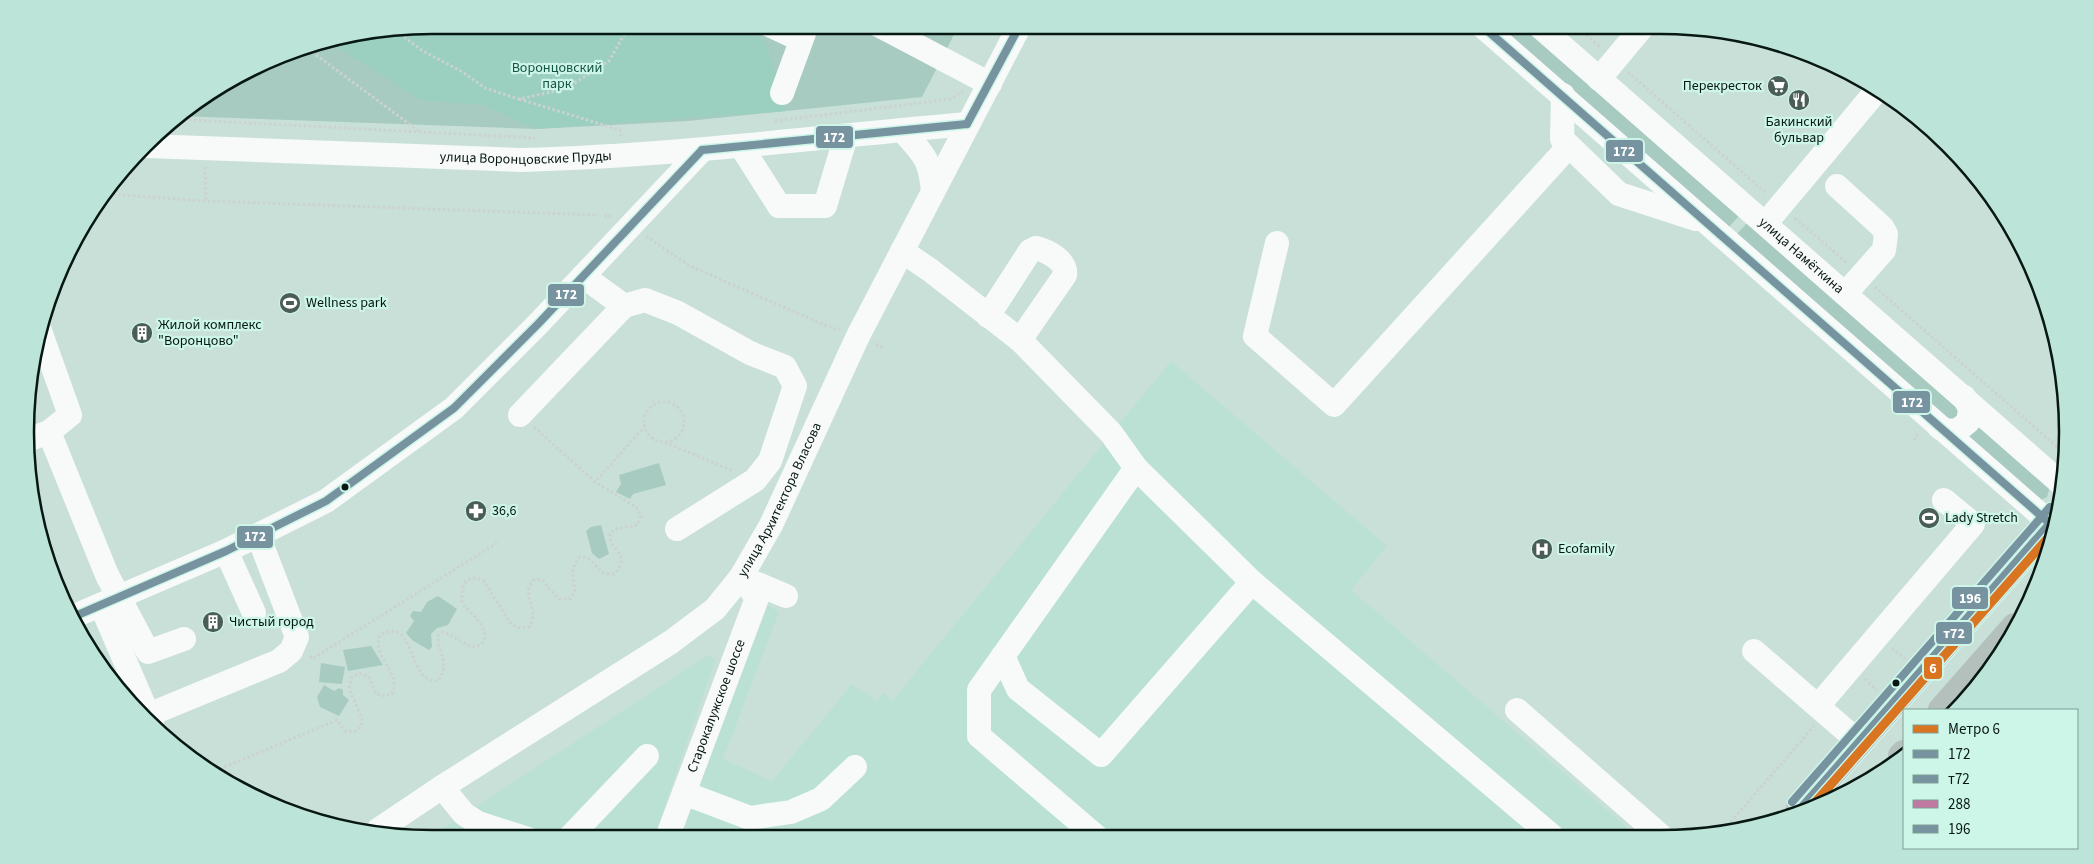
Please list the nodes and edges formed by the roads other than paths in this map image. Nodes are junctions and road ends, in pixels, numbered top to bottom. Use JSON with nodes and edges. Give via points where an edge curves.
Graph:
{"nodes":[{"id":1,"x":804,"y":34,"type":"edge"},
{"id":2,"x":895,"y":34,"type":"edge"},
{"id":3,"x":1014,"y":34,"type":"edge"},
{"id":4,"x":1491,"y":34,"type":"edge"},
{"id":5,"x":1548,"y":34,"type":"edge"},
{"id":6,"x":1637,"y":34,"type":"edge"},
{"id":7,"x":1599,"y":79,"type":"junction"},
{"id":8,"x":983,"y":80,"type":"junction"},
{"id":9,"x":782,"y":93,"type":"dead end"},
{"id":10,"x":1873,"y":95,"type":"edge"},
{"id":11,"x":1562,"y":96,"type":"junction"},
{"id":12,"x":967,"y":124,"type":"junction"},
{"id":13,"x":902,"y":130,"type":"junction"},
{"id":14,"x":846,"y":136,"type":"junction"},
{"id":15,"x":1566,"y":142,"type":"junction"},
{"id":16,"x":154,"y":146,"type":"edge"},
{"id":17,"x":741,"y":146,"type":"junction"},
{"id":18,"x":702,"y":150,"type":"junction"},
{"id":19,"x":1838,"y":186,"type":"dead end"},
{"id":20,"x":933,"y":191,"type":"junction"},
{"id":21,"x":1704,"y":221,"type":"junction"},
{"id":22,"x":1766,"y":224,"type":"junction"},
{"id":23,"x":1277,"y":243,"type":"dead end"},
{"id":24,"x":902,"y":251,"type":"junction"},
{"id":25,"x":583,"y":276,"type":"junction"},
{"id":26,"x":1846,"y":294,"type":"junction"},
{"id":27,"x":624,"y":306,"type":"junction"},
{"id":28,"x":988,"y":316,"type":"junction"},
{"id":29,"x":1020,"y":340,"type":"junction"},
{"id":30,"x":44,"y":342,"type":"edge"},
{"id":31,"x":1964,"y":397,"type":"junction"},
{"id":32,"x":520,"y":415,"type":"road end"},
{"id":33,"x":1939,"y":427,"type":"junction"},
{"id":34,"x":40,"y":436,"type":"edge"},
{"id":35,"x":1136,"y":468,"type":"junction"},
{"id":36,"x":2056,"y":479,"type":"edge"},
{"id":37,"x":1944,"y":500,"type":"dead end"},
{"id":38,"x":2050,"y":519,"type":"edge"},
{"id":39,"x":677,"y":529,"type":"dead end"},
{"id":40,"x":2047,"y":530,"type":"edge"},
{"id":41,"x":258,"y":535,"type":"junction"},
{"id":42,"x":226,"y":551,"type":"junction"},
{"id":43,"x":741,"y":577,"type":"junction"},
{"id":44,"x":1252,"y":582,"type":"junction"},
{"id":45,"x":786,"y":596,"type":"dead end"},
{"id":46,"x":109,"y":601,"type":"junction"},
{"id":47,"x":254,"y":613,"type":"dead end"},
{"id":48,"x":78,"y":614,"type":"edge"},
{"id":49,"x":184,"y":639,"type":"dead end"},
{"id":50,"x":1754,"y":651,"type":"dead end"},
{"id":51,"x":1004,"y":656,"type":"junction"},
{"id":52,"x":1975,"y":676,"type":"edge"},
{"id":53,"x":1943,"y":709,"type":"edge"},
{"id":54,"x":147,"y":710,"type":"edge"},
{"id":55,"x":1517,"y":710,"type":"dead end"},
{"id":56,"x":1822,"y":710,"type":"junction"},
{"id":57,"x":154,"y":718,"type":"edge"},
{"id":58,"x":1859,"y":742,"type":"junction"},
{"id":59,"x":647,"y":756,"type":"dead end"},
{"id":60,"x":855,"y":767,"type":"dead end"},
{"id":61,"x":442,"y":787,"type":"junction"},
{"id":62,"x":684,"y":793,"type":"junction"},
{"id":63,"x":1805,"y":803,"type":"edge"},
{"id":64,"x":382,"y":827,"type":"edge"},
{"id":65,"x":500,"y":830,"type":"edge"},
{"id":66,"x":577,"y":830,"type":"edge"},
{"id":67,"x":670,"y":830,"type":"edge"},
{"id":68,"x":1089,"y":830,"type":"edge"},
{"id":69,"x":1545,"y":830,"type":"edge"},
{"id":70,"x":1654,"y":830,"type":"edge"}],
"edges":[{"from":1,"to":9,"type":"street"},
{"from":2,"to":8,"type":"street"},
{"from":3,"to":8,"type":"street","name":"улица Архитектора Власова"},
{"from":4,"to":11,"type":"street"},
{"from":5,"to":7,"type":"street","name":"улица Намёткина"},
{"from":6,"to":7,"type":"street"},
{"from":7,"to":22,"type":"street","name":"улица Намёткина"},
{"from":8,"to":12,"type":"street","name":"улица Архитектора Власова"},
{"from":10,"to":22,"type":"street"},
{"from":11,"to":15,"type":"street"},
{"from":11,"to":21,"type":"street"},
{"from":12,"to":13,"type":"street","name":"улица Воронцовские Пруды"},
{"from":12,"to":20,"type":"street","name":"улица Архитектора Власова"},
{"from":13,"to":14,"type":"street","name":"улица Воронцовские Пруды"},
{"from":13,"to":20,"type":"street","via":[[924,154],[931,170]]},
{"from":14,"to":17,"type":"street","name":"улица Воронцовские Пруды"},
{"from":14,"to":17,"type":"street","via":[[825,206],[779,206]]},
{"from":15,"to":21,"type":"street","via":[[1619,194]]},
{"from":15,"to":23,"type":"street","via":[[1334,405],[1255,336]]},
{"from":16,"to":18,"type":"street","name":"улица Воронцовские Пруды","via":[[522,160]]},
{"from":17,"to":18,"type":"street","name":"улица Воронцовские Пруды"},
{"from":18,"to":25,"type":"street"},
{"from":19,"to":26,"type":"street","via":[[1886,234],[1884,250]]},
{"from":20,"to":24,"type":"street","name":"улица Архитектора Власова"},
{"from":21,"to":33,"type":"street"},
{"from":22,"to":26,"type":"street","name":"улица Намёткина"},
{"from":24,"to":28,"type":"street"},
{"from":24,"to":43,"type":"street","name":"улица Архитектора Власова","via":[[858,336],[771,525]]},
{"from":25,"to":27,"type":"street"},
{"from":25,"to":41,"type":"street","via":[[454,408],[326,501]]},
{"from":26,"to":31,"type":"street","name":"улица Намёткина"},
{"from":27,"to":32,"type":"street"},
{"from":27,"to":39,"type":"street","via":[[645,300],[678,313],[750,353],[786,367],[796,386],[770,461],[755,480]]},
{"from":28,"to":29,"type":"street"},
{"from":28,"to":29,"type":"street","via":[[1030,251],[1036,248],[1043,250],[1064,264],[1064,275]]},
{"from":29,"to":35,"type":"street","via":[[1112,433]]},
{"from":30,"to":34,"type":"street","via":[[70,415]]},
{"from":31,"to":33,"type":"street","via":[[1970,409],[1968,422],[1958,430],[1945,431]]},
{"from":31,"to":36,"type":"street","name":"улица Намёткина"},
{"from":33,"to":38,"type":"street"},
{"from":34,"to":46,"type":"street"},
{"from":35,"to":44,"type":"street"},
{"from":35,"to":51,"type":"street"},
{"from":37,"to":56,"type":"street","via":[[1972,524],[1851,667]]},
{"from":40,"to":58,"type":"main road"},
{"from":41,"to":42,"type":"street"},
{"from":41,"to":57,"type":"street","via":[[297,637],[291,651],[279,661]]},
{"from":42,"to":46,"type":"street"},
{"from":42,"to":47,"type":"street"},
{"from":43,"to":45,"type":"street"},
{"from":43,"to":61,"type":"street","name":"улица Архитектора Власова","via":[[715,609],[671,642]]},
{"from":43,"to":62,"type":"street","name":"Старокалужское шоссе","via":[[756,598]]},
{"from":44,"to":51,"type":"street","via":[[1101,755],[1018,689]]},
{"from":44,"to":69,"type":"street"},
{"from":46,"to":48,"type":"street"},
{"from":46,"to":49,"type":"street","via":[[148,652]]},
{"from":46,"to":54,"type":"street"},
{"from":50,"to":56,"type":"street"},
{"from":51,"to":68,"type":"street","via":[[979,690],[979,736]]},
{"from":52,"to":53,"type":"main road"},
{"from":55,"to":70,"type":"street"},
{"from":56,"to":58,"type":"street"},
{"from":58,"to":63,"type":"main road"},
{"from":59,"to":66,"type":"street"},
{"from":60,"to":62,"type":"street","via":[[820,799],[791,812],[750,818]]},
{"from":61,"to":64,"type":"street","name":"улица Архитектора Власова"},
{"from":61,"to":65,"type":"street","via":[[464,814],[478,823]]},
{"from":62,"to":67,"type":"street","name":"Старокалужское шоссе"}]}
